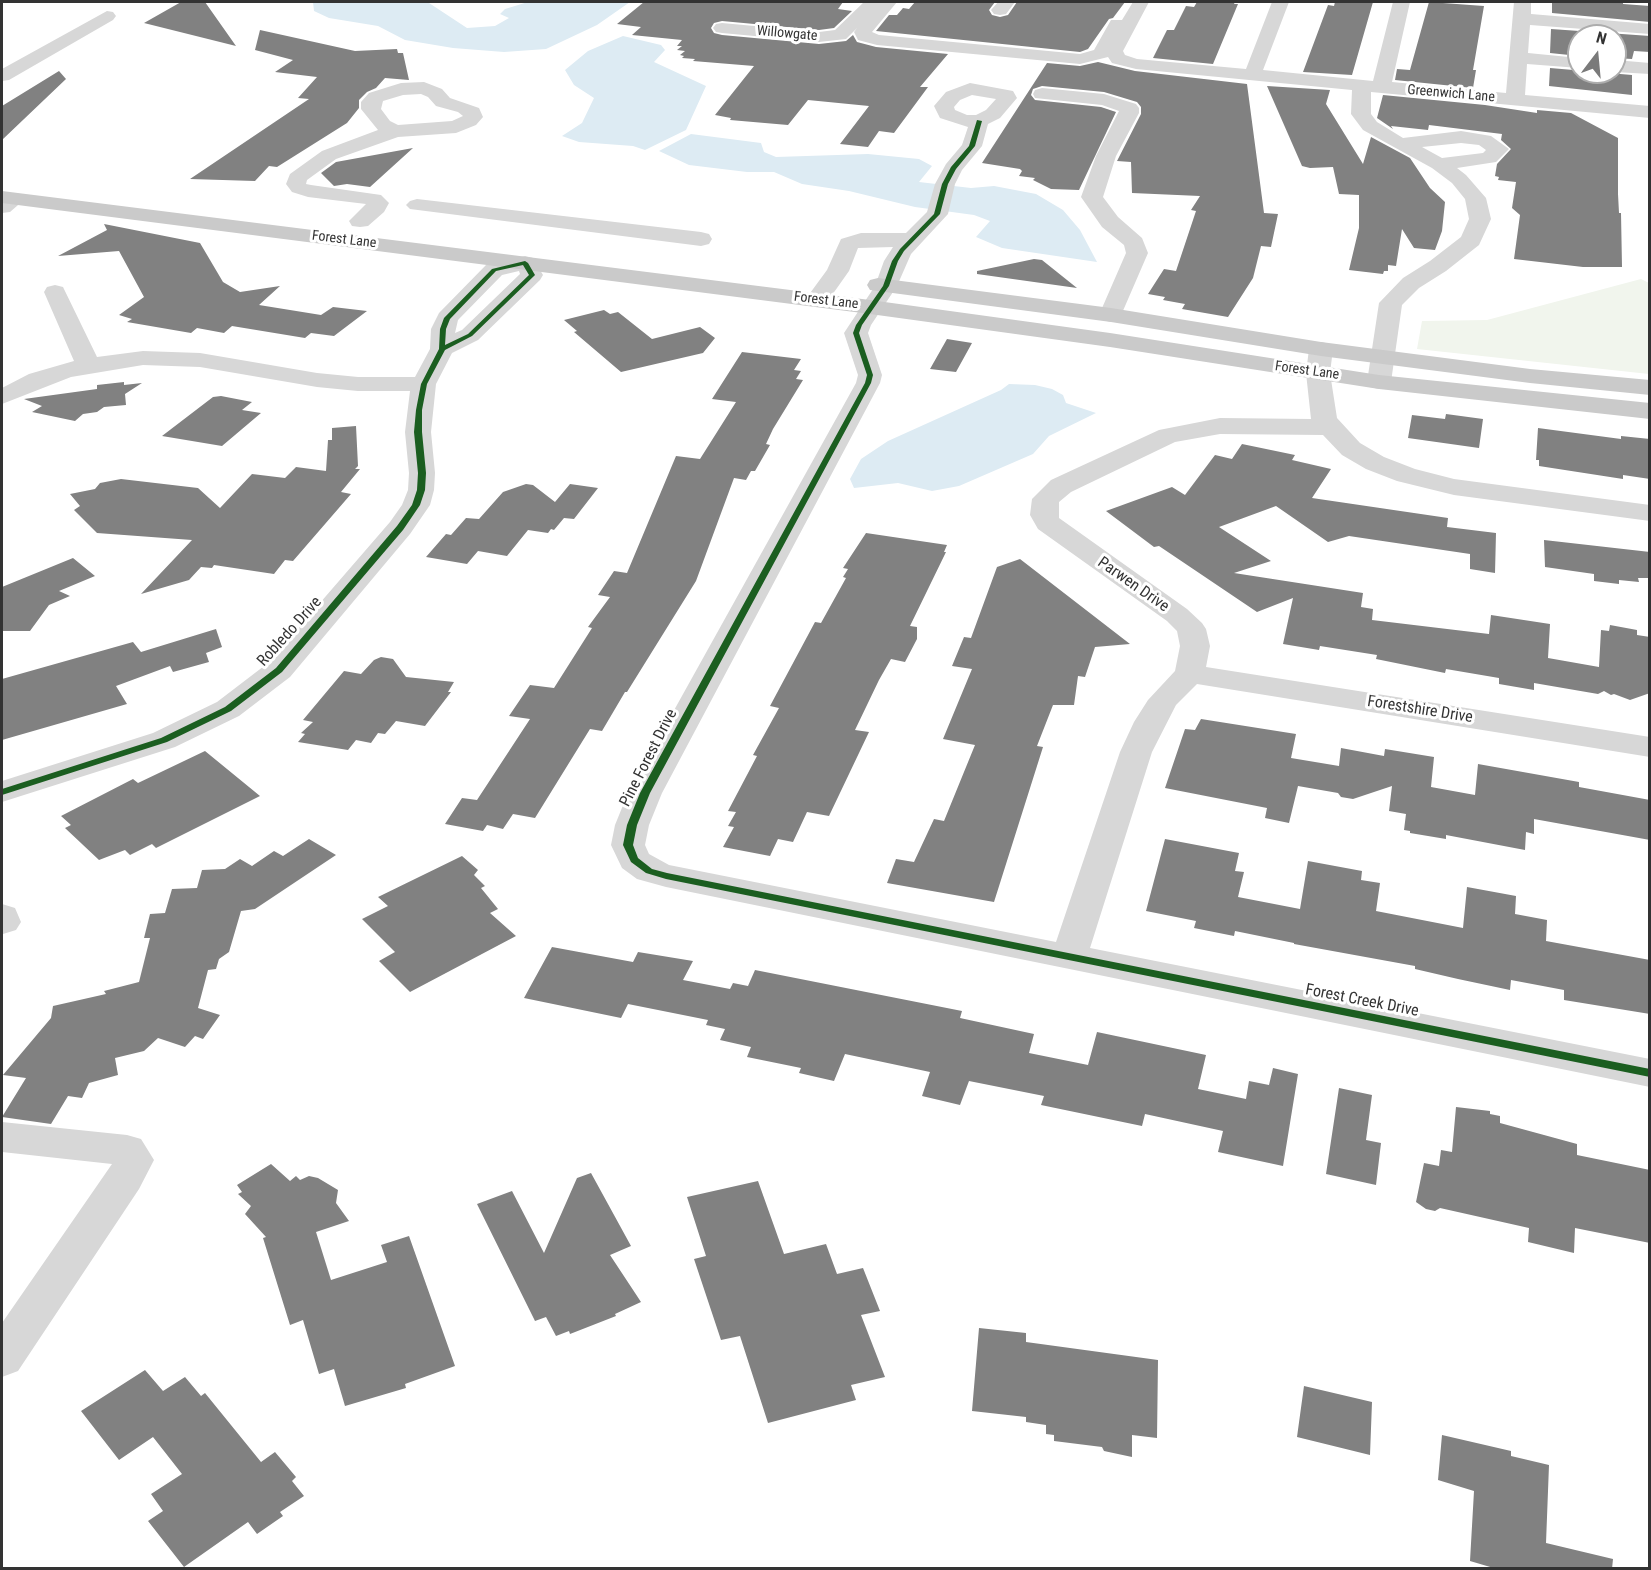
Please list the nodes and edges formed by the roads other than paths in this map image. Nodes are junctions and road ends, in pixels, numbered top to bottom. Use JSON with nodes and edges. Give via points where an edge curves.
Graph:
{"nodes":[{"id":1,"x":873,"y":2,"type":"edge"},
{"id":2,"x":888,"y":2,"type":"edge"},
{"id":3,"x":1129,"y":2,"type":"edge"},
{"id":4,"x":1141,"y":2,"type":"edge"},
{"id":5,"x":1281,"y":2,"type":"edge"},
{"id":6,"x":1402,"y":2,"type":"edge"},
{"id":7,"x":1523,"y":10,"type":"edge"},
{"id":8,"x":106,"y":16,"type":"dead end"},
{"id":9,"x":722,"y":28,"type":"dead end"},
{"id":10,"x":1650,"y":29,"type":"edge"},
{"id":11,"x":1519,"y":58,"type":"junction"},
{"id":12,"x":1567,"y":62,"type":"edge"},
{"id":13,"x":1627,"y":67,"type":"edge"},
{"id":14,"x":1650,"y":69,"type":"edge"},
{"id":15,"x":2,"y":76,"type":"edge"},
{"id":16,"x":1252,"y":76,"type":"junction"},
{"id":17,"x":1372,"y":87,"type":"junction"},
{"id":18,"x":1042,"y":94,"type":"dead end"},
{"id":19,"x":1515,"y":100,"type":"junction"},
{"id":20,"x":1650,"y":112,"type":"edge"},
{"id":21,"x":979,"y":121,"type":"dead end"},
{"id":22,"x":395,"y":131,"type":"dead end"},
{"id":23,"x":1400,"y":144,"type":"junction"},
{"id":24,"x":1439,"y":164,"type":"junction"},
{"id":25,"x":2,"y":177,"type":"edge"},
{"id":26,"x":6,"y":201,"type":"edge"},
{"id":27,"x":417,"y":205,"type":"dead end"},
{"id":28,"x":104,"y":210,"type":"junction"},
{"id":29,"x":337,"y":218,"type":"dead end"},
{"id":30,"x":360,"y":221,"type":"junction"},
{"id":31,"x":571,"y":223,"type":"junction"},
{"id":32,"x":384,"y":224,"type":"dead end"},
{"id":33,"x":701,"y":239,"type":"dead end"},
{"id":34,"x":909,"y":240,"type":"junction"},
{"id":35,"x":546,"y":244,"type":"joint"},
{"id":36,"x":525,"y":263,"type":"junction"},
{"id":37,"x":821,"y":278,"type":"junction"},
{"id":38,"x":55,"y":292,"type":"dead end"},
{"id":39,"x":469,"y":296,"type":"junction"},
{"id":40,"x":878,"y":297,"type":"junction"},
{"id":41,"x":506,"y":300,"type":"junction"},
{"id":42,"x":817,"y":300,"type":"junction"},
{"id":43,"x":1111,"y":315,"type":"junction"},
{"id":44,"x":1385,"y":349,"type":"junction"},
{"id":45,"x":442,"y":350,"type":"junction"},
{"id":46,"x":1319,"y":361,"type":"junction"},
{"id":47,"x":88,"y":365,"type":"junction"},
{"id":48,"x":1379,"y":382,"type":"junction"},
{"id":49,"x":424,"y":384,"type":"junction"},
{"id":50,"x":1650,"y":388,"type":"edge"},
{"id":51,"x":2,"y":397,"type":"edge"},
{"id":52,"x":1650,"y":411,"type":"edge"},
{"id":53,"x":1329,"y":427,"type":"junction"},
{"id":54,"x":1650,"y":513,"type":"edge"},
{"id":55,"x":1190,"y":674,"type":"junction"},
{"id":56,"x":1650,"y":747,"type":"edge"},
{"id":57,"x":2,"y":792,"type":"edge"},
{"id":58,"x":1068,"y":958,"type":"junction"},
{"id":59,"x":1650,"y":1073,"type":"edge"},
{"id":60,"x":2,"y":1137,"type":"edge"},
{"id":61,"x":2,"y":1358,"type":"edge"}],
"edges":[{"from":1,"to":9,"type":"street","name":"Willowgate","via":[[840,35],[819,37]]},
{"from":2,"to":3,"type":"street","via":[[863,32],[864,36],[1080,58],[1101,54]]},
{"from":4,"to":16,"type":"street","name":"Greenwich Lane","via":[[1114,51],[1118,58],[1136,64]]},
{"from":5,"to":16,"type":"street"},
{"from":6,"to":17,"type":"street"},
{"from":7,"to":10,"type":"street"},
{"from":7,"to":11,"type":"street"},
{"from":8,"to":15,"type":"street"},
{"from":11,"to":12,"type":"street"},
{"from":11,"to":19,"type":"street"},
{"from":13,"to":14,"type":"street"},
{"from":16,"to":17,"type":"street","name":"Greenwich Lane"},
{"from":17,"to":19,"type":"street","name":"Greenwich Lane"},
{"from":17,"to":23,"type":"street","via":[[1361,114],[1370,126]]},
{"from":18,"to":43,"type":"street","via":[[1104,100],[1129,108],[1092,197],[1110,222],[1134,243],[1137,253]]},
{"from":19,"to":20,"type":"street","name":"Greenwich Lane"},
{"from":21,"to":34,"type":"street","name":"Pine Forest Drive","via":[[972,146],[945,184],[937,214]]},
{"from":22,"to":30,"type":"street","via":[[329,155],[297,178],[299,188],[308,191],[378,202]]},
{"from":23,"to":24,"type":"street"},
{"from":23,"to":24,"type":"street","via":[[1461,136],[1484,140],[1499,149],[1489,158]]},
{"from":24,"to":44,"type":"street","via":[[1475,198],[1480,219],[1471,240],[1411,283],[1391,303]]},
{"from":25,"to":28,"type":"main road","via":[[123,192]]},
{"from":26,"to":28,"type":"main road","name":"Forest Lane"},
{"from":27,"to":31,"type":"street"},
{"from":28,"to":36,"type":"main road","name":"Forest Lane"},
{"from":29,"to":30,"type":"main road","name":"Forest Lane"},
{"from":30,"to":32,"type":"main road","name":"Forest Lane"},
{"from":31,"to":33,"type":"street"},
{"from":31,"to":35,"type":"street"},
{"from":34,"to":37,"type":"street","via":[[861,240],[849,244]]},
{"from":34,"to":40,"type":"street","name":"Pine Forest Drive"},
{"from":35,"to":36,"type":"main road"},
{"from":36,"to":39,"type":"street","name":"Robledo Drive","via":[[494,270]]},
{"from":36,"to":41,"type":"street","via":[[532,275]]},
{"from":36,"to":42,"type":"main road","name":"Forest Lane"},
{"from":37,"to":40,"type":"main road","name":"Forest Lane"},
{"from":37,"to":42,"type":"street"},
{"from":38,"to":47,"type":"street"},
{"from":39,"to":41,"type":"street"},
{"from":39,"to":45,"type":"street","name":"Robledo Drive","via":[[447,318]]},
{"from":40,"to":42,"type":"main road","name":"Forest Lane"},
{"from":40,"to":43,"type":"main road","name":"Forest Lane"},
{"from":40,"to":46,"type":"main road","name":"Forest Lane","via":[[1110,340]]},
{"from":40,"to":58,"type":"street","name":"Pine Forest Drive","via":[[856,333],[870,375],[868,383],[645,793],[627,845],[634,860],[649,871],[666,876]]},
{"from":41,"to":45,"type":"street","via":[[470,335]]},
{"from":43,"to":46,"type":"main road","name":"Forest Lane"},
{"from":44,"to":46,"type":"main road","name":"Forest Lane"},
{"from":44,"to":48,"type":"street"},
{"from":44,"to":50,"type":"main road","name":"Forest Lane"},
{"from":45,"to":49,"type":"street","name":"Robledo Drive"},
{"from":46,"to":48,"type":"main road","name":"Forest Lane"},
{"from":46,"to":53,"type":"street","via":[[1324,420]]},
{"from":47,"to":49,"type":"street","via":[[180,359],[339,382]]},
{"from":47,"to":51,"type":"street","via":[[38,379]]},
{"from":48,"to":52,"type":"main road","name":"Forest Lane"},
{"from":49,"to":57,"type":"street","name":"Robledo Drive","via":[[418,432],[421,490],[416,506],[279,670],[219,714],[165,740]]},
{"from":53,"to":54,"type":"street","via":[[1351,449],[1375,464],[1406,475],[1454,487]]},
{"from":53,"to":55,"type":"street","name":"Parwen Drive","via":[[1220,426],[1168,435],[1061,486],[1046,499],[1044,515],[1056,530],[1191,629],[1195,646]]},
{"from":55,"to":56,"type":"street","name":"Forestshire Drive"},
{"from":55,"to":58,"type":"street","via":[[1164,700],[1136,752]]},
{"from":58,"to":59,"type":"street","name":"Forest Creek Drive"},
{"from":60,"to":61,"type":"street","via":[[127,1150],[134,1160]]}]}
